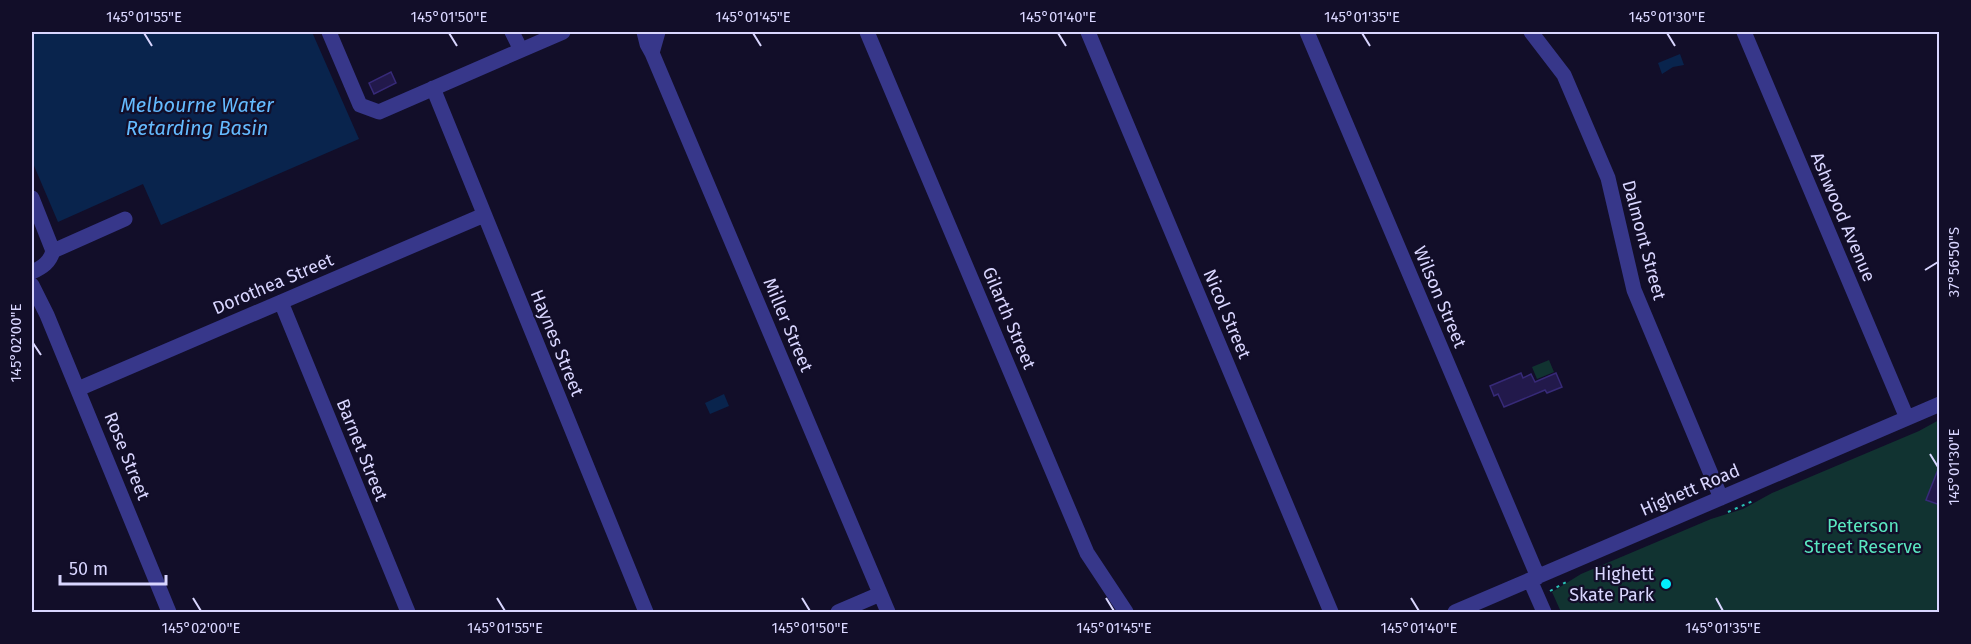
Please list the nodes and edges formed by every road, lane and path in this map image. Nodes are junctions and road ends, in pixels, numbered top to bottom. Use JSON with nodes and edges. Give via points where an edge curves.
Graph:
{"nodes":[{"id":1,"x":329,"y":32,"type":"edge"},
{"id":2,"x":512,"y":32,"type":"edge"},
{"id":3,"x":563,"y":32,"type":"edge"},
{"id":4,"x":644,"y":32,"type":"edge"},
{"id":5,"x":658,"y":32,"type":"edge"},
{"id":6,"x":867,"y":32,"type":"edge"},
{"id":7,"x":1088,"y":32,"type":"edge"},
{"id":8,"x":1307,"y":32,"type":"edge"},
{"id":9,"x":1531,"y":32,"type":"edge"},
{"id":10,"x":1744,"y":32,"type":"edge"},
{"id":11,"x":521,"y":50,"type":"junction"},
{"id":12,"x":652,"y":53,"type":"junction"},
{"id":13,"x":433,"y":88,"type":"junction"},
{"id":14,"x":32,"y":198,"type":"edge"},
{"id":15,"x":484,"y":214,"type":"junction"},
{"id":16,"x":125,"y":219,"type":"dead end"},
{"id":17,"x":52,"y":255,"type":"junction"},
{"id":18,"x":33,"y":276,"type":"edge"},
{"id":19,"x":281,"y":302,"type":"junction"},
{"id":20,"x":78,"y":389,"type":"junction"},
{"id":21,"x":1940,"y":404,"type":"edge"},
{"id":22,"x":1906,"y":418,"type":"junction"},
{"id":23,"x":1721,"y":498,"type":"junction"},
{"id":24,"x":1534,"y":579,"type":"junction"},
{"id":25,"x":880,"y":594,"type":"junction"},
{"id":26,"x":169,"y":612,"type":"edge"},
{"id":27,"x":408,"y":612,"type":"edge"},
{"id":28,"x":646,"y":612,"type":"edge"},
{"id":29,"x":838,"y":612,"type":"edge"},
{"id":30,"x":888,"y":612,"type":"edge"},
{"id":31,"x":1126,"y":612,"type":"edge"},
{"id":32,"x":1331,"y":612,"type":"edge"},
{"id":33,"x":1455,"y":612,"type":"edge"},
{"id":34,"x":1544,"y":612,"type":"edge"}],
"edges":[{"from":1,"to":13,"type":"street","via":[[360,105],[379,112]]},
{"from":2,"to":11,"type":"street"},
{"from":3,"to":11,"type":"street"},
{"from":4,"to":12,"type":"street","name":"Miller Street"},
{"from":5,"to":12,"type":"street"},
{"from":6,"to":31,"type":"street","name":"Gilarth Street","via":[[1086,553]]},
{"from":7,"to":32,"type":"street","name":"Nicol Street"},
{"from":8,"to":24,"type":"street","name":"Wilson Street"},
{"from":9,"to":23,"type":"street","name":"Dalmont Street","via":[[1564,75],[1608,178],[1634,290]]},
{"from":10,"to":22,"type":"street","name":"Ashwood Avenue"},
{"from":11,"to":13,"type":"street"},
{"from":12,"to":25,"type":"street","name":"Miller Street"},
{"from":13,"to":15,"type":"street","name":"Haynes Street"},
{"from":14,"to":17,"type":"street"},
{"from":15,"to":19,"type":"street","name":"Dorothea Street"},
{"from":15,"to":28,"type":"street","name":"Haynes Street"},
{"from":16,"to":17,"type":"street"},
{"from":17,"to":18,"type":"street"},
{"from":18,"to":20,"type":"street","name":"Rose Street"},
{"from":19,"to":20,"type":"street","name":"Dorothea Street"},
{"from":19,"to":27,"type":"street","name":"Barnet Street"},
{"from":20,"to":26,"type":"street","name":"Rose Street"},
{"from":21,"to":22,"type":"street","name":"Highett Road"},
{"from":22,"to":23,"type":"street","name":"Highett Road"},
{"from":23,"to":24,"type":"street","name":"Highett Road"},
{"from":24,"to":33,"type":"street","name":"Highett Road"},
{"from":24,"to":34,"type":"street","name":"Wilson Street"},
{"from":25,"to":29,"type":"street"},
{"from":25,"to":30,"type":"street","name":"Miller Street"}]}
